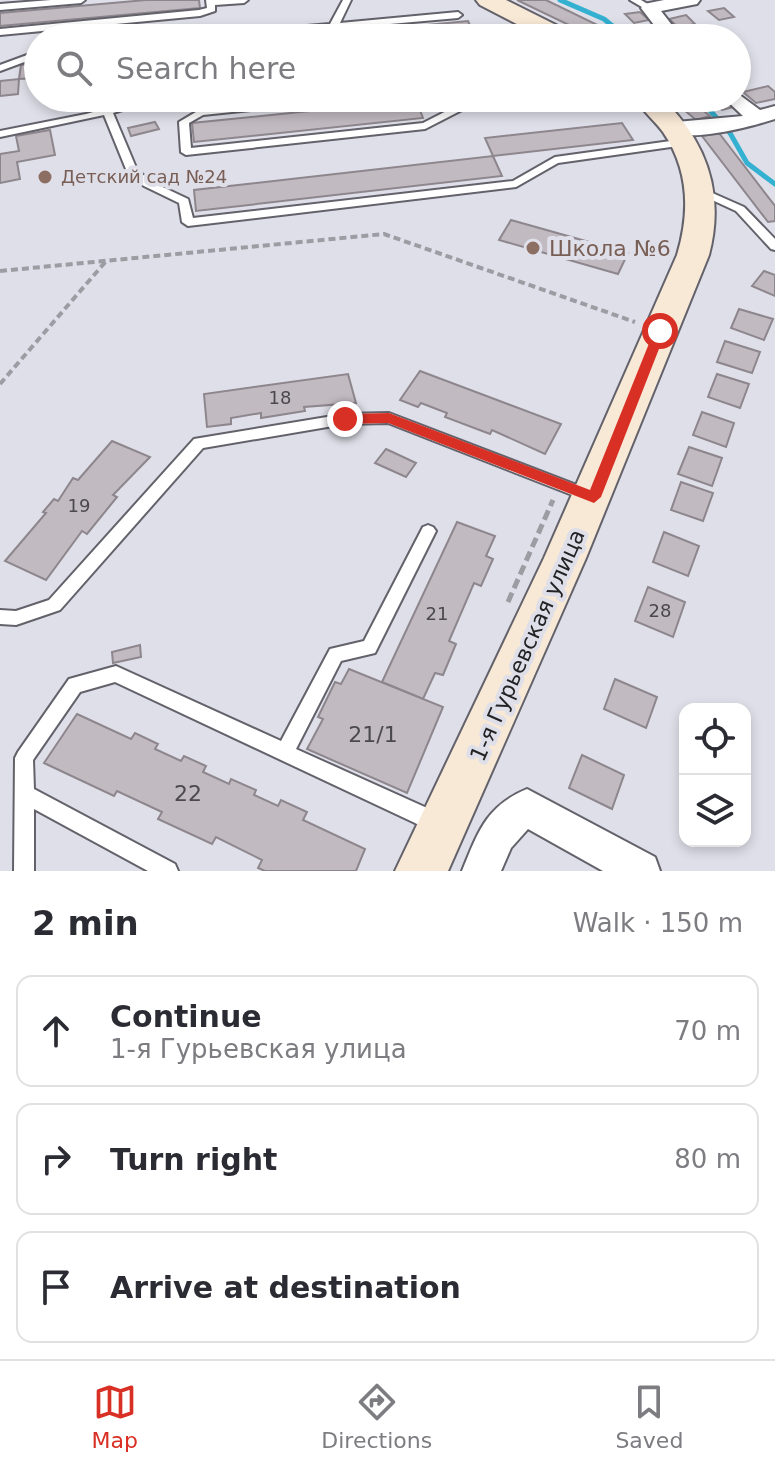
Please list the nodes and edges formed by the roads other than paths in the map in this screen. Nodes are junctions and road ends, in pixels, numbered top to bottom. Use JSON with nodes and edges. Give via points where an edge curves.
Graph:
{"nodes":[{"id":1,"x":81,"y":0,"type":"edge"},
{"id":2,"x":244,"y":0,"type":"edge"},
{"id":3,"x":347,"y":0,"type":"edge"},
{"id":4,"x":488,"y":0,"type":"edge"},
{"id":5,"x":691,"y":0,"type":"edge"},
{"id":6,"x":211,"y":2,"type":"edge"},
{"id":7,"x":642,"y":4,"type":"edge"},
{"id":8,"x":0,"y":7,"type":"edge"},
{"id":9,"x":458,"y":15,"type":"dead end"},
{"id":10,"x":84,"y":24,"type":"edge"},
{"id":11,"x":335,"y":24,"type":"edge"},
{"id":12,"x":346,"y":24,"type":"edge"},
{"id":13,"x":535,"y":24,"type":"edge"},
{"id":14,"x":660,"y":24,"type":"edge"},
{"id":15,"x":24,"y":30,"type":"edge"},
{"id":16,"x":0,"y":32,"type":"edge"},
{"id":17,"x":24,"y":59,"type":"edge"},
{"id":18,"x":0,"y":68,"type":"edge"},
{"id":19,"x":751,"y":106,"type":"edge"},
{"id":20,"x":108,"y":112,"type":"joint"},
{"id":21,"x":201,"y":112,"type":"edge"},
{"id":22,"x":451,"y":112,"type":"edge"},
{"id":23,"x":659,"y":112,"type":"edge"},
{"id":24,"x":769,"y":115,"type":"edge"},
{"id":25,"x":0,"y":134,"type":"edge"},
{"id":26,"x":680,"y":135,"type":"junction"},
{"id":27,"x":701,"y":191,"type":"junction"},
{"id":28,"x":775,"y":246,"type":"edge"},
{"id":29,"x":594,"y":497,"type":"junction"},
{"id":30,"x":428,"y":531,"type":"dead end"},
{"id":31,"x":0,"y":617,"type":"edge"},
{"id":32,"x":285,"y":752,"type":"junction"},
{"id":33,"x":25,"y":794,"type":"junction"},
{"id":34,"x":441,"y":828,"type":"junction"},
{"id":35,"x":24,"y":871,"type":"edge"},
{"id":36,"x":168,"y":871,"type":"edge"},
{"id":37,"x":421,"y":871,"type":"edge"},
{"id":38,"x":481,"y":871,"type":"edge"},
{"id":39,"x":641,"y":871,"type":"edge"}],
"edges":[{"from":1,"to":8,"type":"lane"},
{"from":2,"to":6,"type":"lane"},
{"from":3,"to":11,"type":"lane"},
{"from":4,"to":13,"type":"main road"},
{"from":5,"to":7,"type":"street"},
{"from":6,"to":10,"type":"lane","via":[[212,9],[200,13]]},
{"from":7,"to":14,"type":"street"},
{"from":9,"to":12,"type":"lane"},
{"from":15,"to":16,"type":"lane"},
{"from":17,"to":18,"type":"lane"},
{"from":19,"to":24,"type":"street"},
{"from":20,"to":25,"type":"lane"},
{"from":20,"to":26,"type":"lane","via":[[132,172],[184,201],[188,222],[516,184],[555,160]]},
{"from":21,"to":22,"type":"lane","via":[[184,122],[186,152],[425,126]]},
{"from":23,"to":26,"type":"main road"},
{"from":24,"to":26,"type":"street"},
{"from":26,"to":27,"type":"main road"},
{"from":27,"to":28,"type":"lane","via":[[740,209]]},
{"from":27,"to":29,"type":"main road","name":"1-я Гурьевская улица","via":[[701,223],[688,264]]},
{"from":29,"to":31,"type":"lane","via":[[389,418],[345,419],[199,443],[54,605],[16,618]]},
{"from":29,"to":34,"type":"main road","name":"1-я Гурьевская улица"},
{"from":30,"to":32,"type":"lane","via":[[369,648],[336,654]]},
{"from":32,"to":33,"type":"lane","via":[[116,674],[75,685],[24,758]]},
{"from":32,"to":34,"type":"lane"},
{"from":33,"to":35,"type":"lane"},
{"from":33,"to":36,"type":"lane"},
{"from":34,"to":37,"type":"main road","name":"1-я Гурьевская улица"},
{"from":38,"to":39,"type":"street","via":[[502,824],[527,808]]}]}
